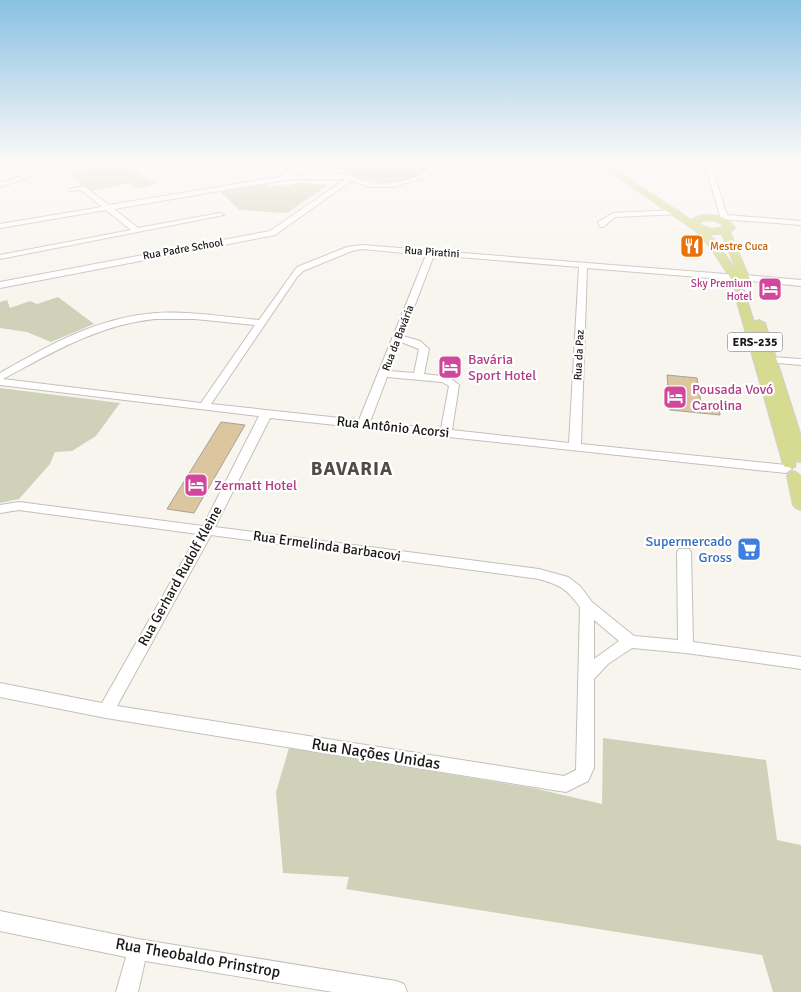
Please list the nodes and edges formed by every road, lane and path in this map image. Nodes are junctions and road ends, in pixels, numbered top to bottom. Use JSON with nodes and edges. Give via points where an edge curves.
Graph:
{"nodes":[{"id":1,"x":113,"y":207,"type":"edge"},
{"id":2,"x":310,"y":207,"type":"edge"},
{"id":3,"x":668,"y":207,"type":"edge"},
{"id":4,"x":675,"y":207,"type":"edge"},
{"id":5,"x":720,"y":207,"type":"edge"},
{"id":6,"x":109,"y":208,"type":"junction"},
{"id":7,"x":675,"y":212,"type":"junction"},
{"id":8,"x":220,"y":215,"type":"dead end"},
{"id":9,"x":698,"y":223,"type":"junction"},
{"id":10,"x":724,"y":223,"type":"junction"},
{"id":11,"x":801,"y":223,"type":"edge"},
{"id":12,"x":603,"y":225,"type":"dead end"},
{"id":13,"x":0,"y":226,"type":"edge"},
{"id":14,"x":137,"y":231,"type":"junction"},
{"id":15,"x":431,"y":252,"type":"junction"},
{"id":16,"x":0,"y":257,"type":"edge"},
{"id":17,"x":583,"y":264,"type":"junction"},
{"id":18,"x":740,"y":278,"type":"junction"},
{"id":19,"x":801,"y":283,"type":"edge"},
{"id":20,"x":0,"y":285,"type":"edge"},
{"id":21,"x":262,"y":323,"type":"junction"},
{"id":22,"x":398,"y":338,"type":"junction"},
{"id":23,"x":771,"y":360,"type":"junction"},
{"id":24,"x":801,"y":362,"type":"edge"},
{"id":25,"x":384,"y":374,"type":"junction"},
{"id":26,"x":0,"y":376,"type":"edge"},
{"id":27,"x":418,"y":377,"type":"junction"},
{"id":28,"x":0,"y":382,"type":"edge"},
{"id":29,"x":204,"y":407,"type":"junction"},
{"id":30,"x":266,"y":414,"type":"junction"},
{"id":31,"x":364,"y":424,"type":"junction"},
{"id":32,"x":446,"y":433,"type":"junction"},
{"id":33,"x":575,"y":446,"type":"junction"},
{"id":34,"x":796,"y":468,"type":"edge"},
{"id":35,"x":801,"y":505,"type":"edge"},
{"id":36,"x":0,"y":509,"type":"edge"},
{"id":37,"x":207,"y":530,"type":"junction"},
{"id":38,"x":684,"y":552,"type":"dead end"},
{"id":39,"x":587,"y":606,"type":"junction"},
{"id":40,"x":630,"y":642,"type":"junction"},
{"id":41,"x":686,"y":647,"type":"junction"},
{"id":42,"x":801,"y":664,"type":"edge"},
{"id":43,"x":586,"y":677,"type":"junction"},
{"id":44,"x":0,"y":690,"type":"edge"},
{"id":45,"x":106,"y":711,"type":"junction"},
{"id":46,"x":0,"y":921,"type":"edge"},
{"id":47,"x":138,"y":949,"type":"junction"},
{"id":48,"x":127,"y":992,"type":"edge"},
{"id":49,"x":396,"y":992,"type":"edge"}],
"edges":[{"from":1,"to":6,"type":"street"},
{"from":2,"to":20,"type":"street","name":"Rua Padre School","via":[[272,233]]},
{"from":3,"to":7,"type":"main road","number":"ERS-235"},
{"from":4,"to":9,"type":"main road","number":"ERS-235"},
{"from":5,"to":10,"type":"street"},
{"from":6,"to":13,"type":"street"},
{"from":6,"to":14,"type":"street"},
{"from":7,"to":9,"type":"main road","number":"ERS-235"},
{"from":7,"to":12,"type":"street","via":[[613,215],[606,218]]},
{"from":8,"to":14,"type":"street"},
{"from":9,"to":10,"type":"main road","via":[[710,232]]},
{"from":9,"to":18,"type":"main road","number":"ERS-235"},
{"from":10,"to":11,"type":"street"},
{"from":10,"to":18,"type":"main road","number":"ERS-235"},
{"from":14,"to":16,"type":"street"},
{"from":15,"to":17,"type":"street","name":"Rua Piratini"},
{"from":15,"to":21,"type":"street","name":"Rua Piratini","via":[[356,247],[300,269]]},
{"from":15,"to":22,"type":"street","name":"Rua da Bavária"},
{"from":17,"to":18,"type":"street","name":"Rua Piratini"},
{"from":17,"to":33,"type":"street","name":"Rua da Paz"},
{"from":18,"to":19,"type":"street","name":"Rua Piratini"},
{"from":18,"to":23,"type":"main road","number":"ERS-235"},
{"from":18,"to":34,"type":"main road","number":"ERS-235"},
{"from":21,"to":26,"type":"street","via":[[172,316],[133,319],[76,336]]},
{"from":21,"to":29,"type":"street","name":"Rua Piratini"},
{"from":22,"to":25,"type":"street","name":"Rua da Bavária"},
{"from":22,"to":27,"type":"street","via":[[424,347],[426,352]]},
{"from":23,"to":24,"type":"street"},
{"from":23,"to":34,"type":"main road","number":"ERS-235"},
{"from":25,"to":27,"type":"street"},
{"from":25,"to":31,"type":"street","name":"Rua da Bavária"},
{"from":27,"to":32,"type":"street","via":[[445,380],[454,385]]},
{"from":28,"to":29,"type":"street","name":"Rua Antônio Acorsi"},
{"from":29,"to":30,"type":"street","name":"Rua Antônio Acorsi"},
{"from":30,"to":31,"type":"street","name":"Rua Antônio Acorsi"},
{"from":30,"to":37,"type":"street","name":"Rua Gerhard Rudolf Kleine"},
{"from":31,"to":32,"type":"street","name":"Rua Antônio Acorsi"},
{"from":32,"to":33,"type":"street","name":"Rua Antônio Acorsi"},
{"from":33,"to":34,"type":"street","name":"Rua Antônio Acorsi"},
{"from":34,"to":35,"type":"main road","number":"ERS-235"},
{"from":36,"to":37,"type":"street","name":"Rua Ermelinda Barbacovi","via":[[19,506]]},
{"from":37,"to":39,"type":"street","name":"Rua Ermelinda Barbacovi","via":[[539,574],[563,581]]},
{"from":37,"to":45,"type":"street","name":"Rua Gerhard Rudolf Kleine"},
{"from":38,"to":41,"type":"street"},
{"from":39,"to":40,"type":"street","name":"Rua Ermelinda Barbacovi"},
{"from":39,"to":43,"type":"street","name":"Rua Nações Unidas"},
{"from":40,"to":41,"type":"street"},
{"from":40,"to":43,"type":"street"},
{"from":41,"to":42,"type":"street"},
{"from":43,"to":45,"type":"street","name":"Rua Nações Unidas","via":[[585,768],[582,775],[566,784]]},
{"from":44,"to":45,"type":"street","name":"Rua Nações Unidas"},
{"from":46,"to":47,"type":"street","name":"Rua Theobaldo Prinstrop"},
{"from":47,"to":48,"type":"street"},
{"from":47,"to":49,"type":"street","name":"Rua Theobaldo Prinstrop"}]}
